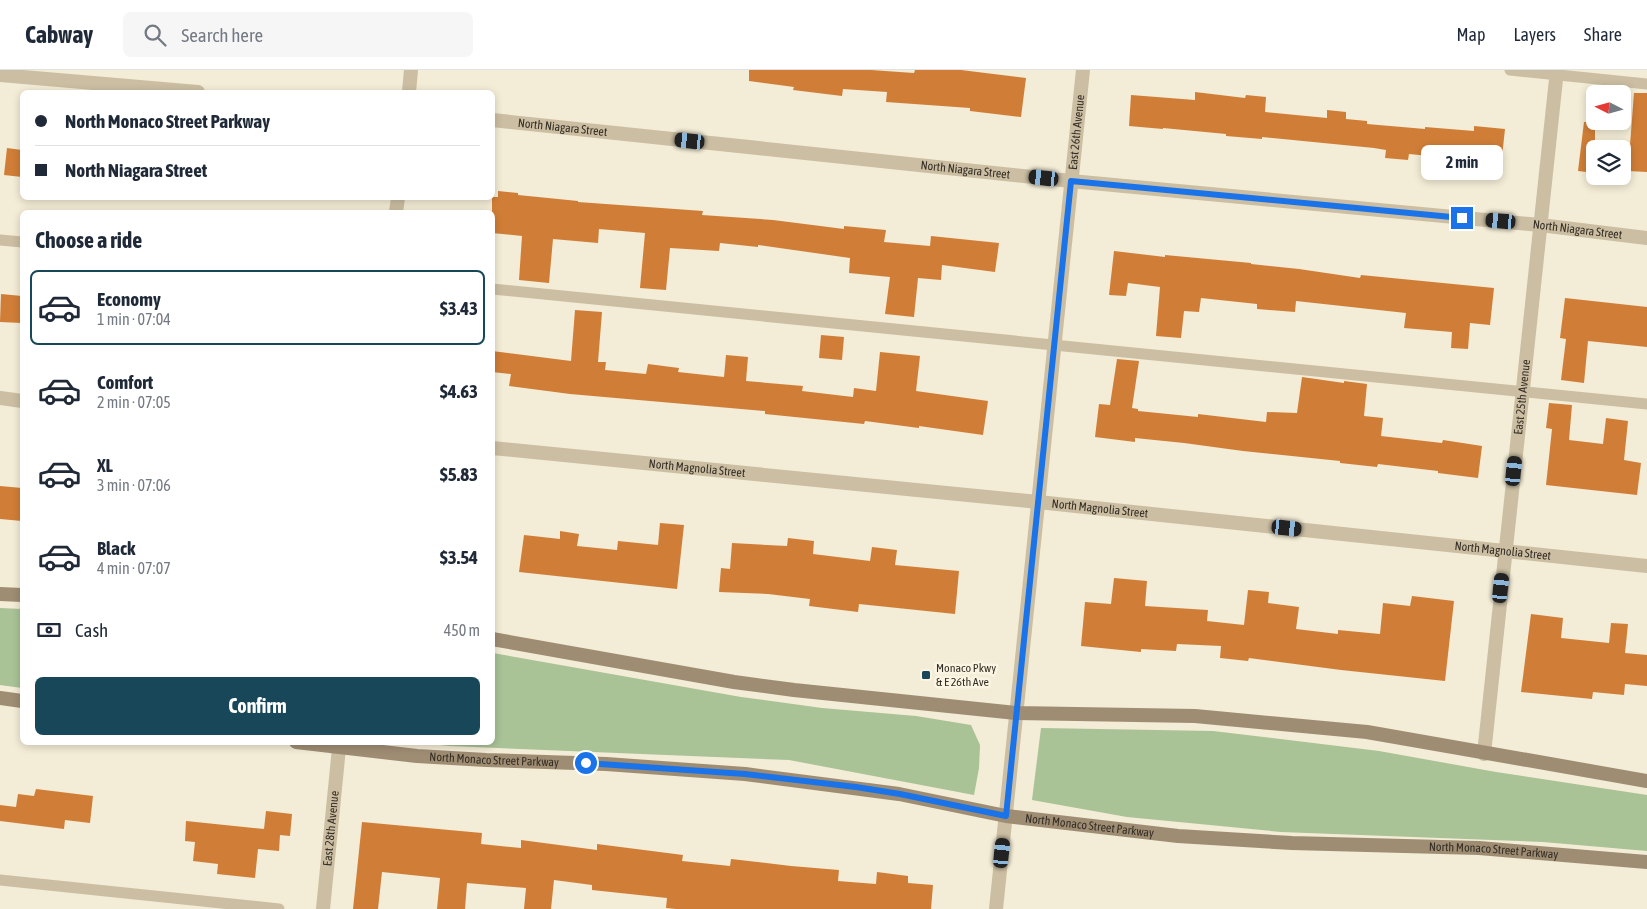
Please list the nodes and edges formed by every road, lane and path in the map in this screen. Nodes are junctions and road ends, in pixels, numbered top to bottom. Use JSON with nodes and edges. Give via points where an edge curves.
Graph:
{"nodes":[{"id":1,"x":411,"y":70,"type":"edge"},
{"id":2,"x":1083,"y":70,"type":"edge"},
{"id":3,"x":1510,"y":70,"type":"edge"},
{"id":4,"x":1556,"y":72,"type":"edge"},
{"id":5,"x":0,"y":75,"type":"edge"},
{"id":6,"x":1647,"y":84,"type":"edge"},
{"id":7,"x":175,"y":90,"type":"edge"},
{"id":8,"x":409,"y":90,"type":"edge"},
{"id":9,"x":495,"y":120,"type":"edge"},
{"id":10,"x":1071,"y":181,"type":"junction"},
{"id":11,"x":1540,"y":225,"type":"junction"},
{"id":12,"x":1647,"y":238,"type":"edge"},
{"id":13,"x":0,"y":240,"type":"edge"},
{"id":14,"x":20,"y":242,"type":"edge"},
{"id":15,"x":495,"y":289,"type":"edge"},
{"id":16,"x":1054,"y":345,"type":"junction"},
{"id":17,"x":1522,"y":392,"type":"junction"},
{"id":18,"x":0,"y":398,"type":"edge"},
{"id":19,"x":20,"y":401,"type":"edge"},
{"id":20,"x":1647,"y":404,"type":"edge"},
{"id":21,"x":495,"y":448,"type":"edge"},
{"id":22,"x":1038,"y":502,"type":"junction"},
{"id":23,"x":1505,"y":551,"type":"junction"},
{"id":24,"x":1647,"y":566,"type":"edge"},
{"id":25,"x":0,"y":594,"type":"edge"},
{"id":26,"x":20,"y":595,"type":"edge"},
{"id":27,"x":495,"y":640,"type":"edge"},
{"id":28,"x":0,"y":698,"type":"edge"},
{"id":29,"x":20,"y":701,"type":"edge"},
{"id":30,"x":1016,"y":713,"type":"junction"},
{"id":31,"x":318,"y":745,"type":"edge"},
{"id":32,"x":339,"y":748,"type":"junction"},
{"id":33,"x":1484,"y":754,"type":"junction"},
{"id":34,"x":1647,"y":781,"type":"edge"},
{"id":35,"x":1006,"y":816,"type":"junction"},
{"id":36,"x":1647,"y":862,"type":"edge"},
{"id":37,"x":0,"y":880,"type":"edge"},
{"id":38,"x":279,"y":909,"type":"edge"},
{"id":39,"x":323,"y":909,"type":"edge"},
{"id":40,"x":996,"y":909,"type":"edge"}],
"edges":[{"from":1,"to":8,"type":"street"},
{"from":2,"to":10,"type":"street","name":"East 26th Avenue"},
{"from":3,"to":4,"type":"lane"},
{"from":4,"to":6,"type":"lane"},
{"from":4,"to":11,"type":"street","name":"East 25th Avenue"},
{"from":5,"to":7,"type":"street"},
{"from":9,"to":10,"type":"street","name":"North Niagara Street"},
{"from":10,"to":11,"type":"street","name":"North Niagara Street"},
{"from":10,"to":16,"type":"street","name":"East 26th Avenue"},
{"from":11,"to":12,"type":"street","name":"North Niagara Street"},
{"from":11,"to":17,"type":"street","name":"East 25th Avenue"},
{"from":13,"to":14,"type":"lane"},
{"from":15,"to":16,"type":"lane"},
{"from":16,"to":17,"type":"lane"},
{"from":16,"to":22,"type":"street","name":"East 26th Avenue"},
{"from":17,"to":20,"type":"lane"},
{"from":17,"to":23,"type":"street","name":"East 25th Avenue"},
{"from":18,"to":19,"type":"street"},
{"from":21,"to":22,"type":"street","name":"North Magnolia Street"},
{"from":22,"to":23,"type":"street","name":"North Magnolia Street"},
{"from":22,"to":30,"type":"street","name":"East 26th Avenue"},
{"from":23,"to":24,"type":"street","name":"North Magnolia Street"},
{"from":23,"to":33,"type":"street","name":"East 25th Avenue"},
{"from":25,"to":26,"type":"main road"},
{"from":27,"to":30,"type":"main road","via":[[734,682]]},
{"from":28,"to":29,"type":"main road"},
{"from":30,"to":33,"type":"main road","via":[[1195,716],[1270,722],[1367,732]]},
{"from":30,"to":35,"type":"street","name":"East 26th Avenue"},
{"from":31,"to":32,"type":"main road","name":"North Monaco Street Parkway"},
{"from":32,"to":35,"type":"main road","name":"North Monaco Street Parkway","via":[[476,760],[606,764],[745,774],[900,794]]},
{"from":32,"to":39,"type":"street","name":"East 28th Avenue"},
{"from":33,"to":34,"type":"main road"},
{"from":35,"to":36,"type":"main road","name":"North Monaco Street Parkway","via":[[1178,836],[1479,848]]},
{"from":35,"to":40,"type":"street","name":"East 26th Avenue"},
{"from":37,"to":38,"type":"lane"}]}
